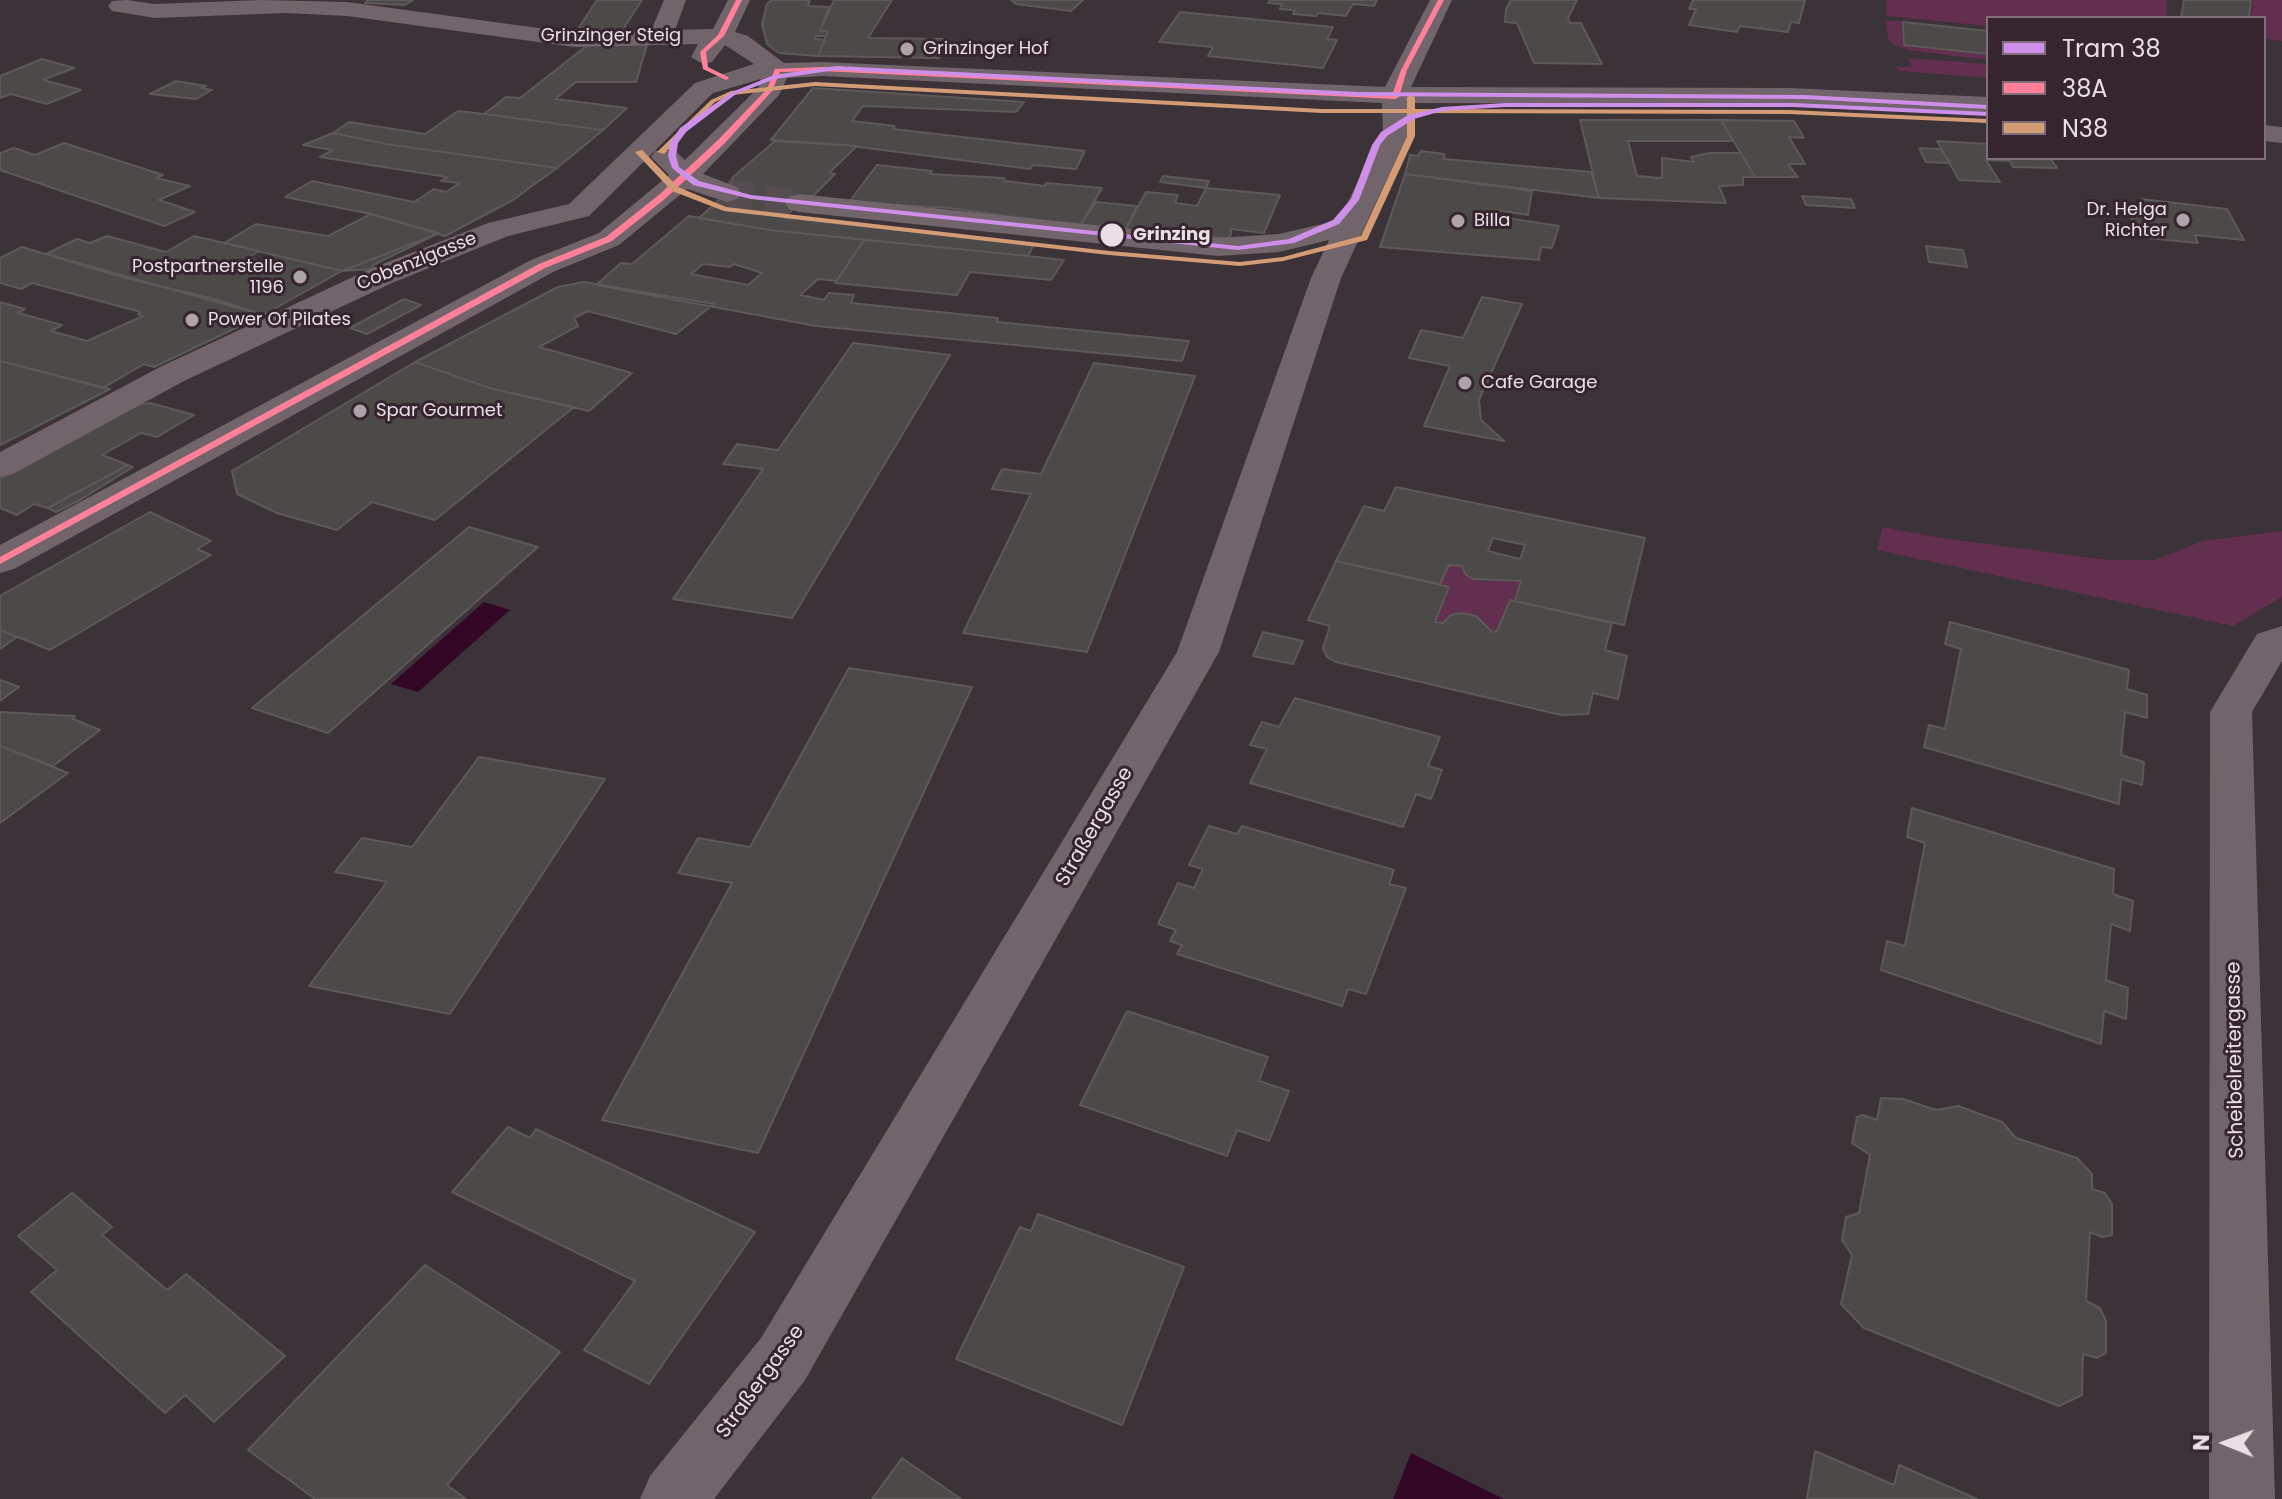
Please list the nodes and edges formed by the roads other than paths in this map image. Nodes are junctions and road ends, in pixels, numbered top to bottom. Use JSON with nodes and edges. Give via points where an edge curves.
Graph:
{"nodes":[{"id":1,"x":675,"y":0,"type":"edge"},
{"id":2,"x":739,"y":0,"type":"edge"},
{"id":3,"x":1441,"y":0,"type":"edge"},
{"id":4,"x":120,"y":6,"type":"dead end"},
{"id":5,"x":721,"y":36,"type":"junction"},
{"id":6,"x":665,"y":38,"type":"junction"},
{"id":7,"x":777,"y":70,"type":"junction"},
{"id":8,"x":726,"y":78,"type":"junction"},
{"id":9,"x":1395,"y":97,"type":"junction"},
{"id":10,"x":1986,"y":105,"type":"edge"},
{"id":11,"x":650,"y":141,"type":"junction"},
{"id":12,"x":684,"y":176,"type":"junction"},
{"id":13,"x":727,"y":193,"type":"tunnel mouth"},
{"id":14,"x":799,"y":203,"type":"tunnel mouth"},
{"id":15,"x":579,"y":210,"type":"junction"},
{"id":16,"x":1353,"y":226,"type":"junction"},
{"id":17,"x":542,"y":266,"type":"junction"},
{"id":18,"x":0,"y":466,"type":"edge"},
{"id":19,"x":0,"y":561,"type":"edge"},
{"id":20,"x":2282,"y":639,"type":"edge"},
{"id":21,"x":673,"y":1499,"type":"edge"},
{"id":22,"x":2242,"y":1499,"type":"edge"}],
"edges":[{"from":1,"to":6,"type":"street","via":[[662,26]]},
{"from":2,"to":5,"type":"street"},
{"from":3,"to":9,"type":"street","name":"Straßergasse"},
{"from":4,"to":6,"type":"street","name":"Grinzinger Steig","via":[[155,11],[317,7],[548,38]]},
{"from":5,"to":6,"type":"street","name":"Grinzinger Steig"},
{"from":5,"to":7,"type":"street","via":[[739,41]]},
{"from":5,"to":8,"type":"street","via":[[703,52],[705,68]]},
{"from":7,"to":8,"type":"street"},
{"from":7,"to":9,"type":"street"},
{"from":7,"to":12,"type":"street","via":[[770,90]]},
{"from":8,"to":11,"type":"street","via":[[704,88]]},
{"from":9,"to":10,"type":"street","via":[[1789,96]]},
{"from":9,"to":16,"type":"street","name":"Straßergasse","via":[[1396,131]]},
{"from":11,"to":12,"type":"street"},
{"from":11,"to":15,"type":"street"},
{"from":12,"to":13,"type":"street"},
{"from":12,"to":17,"type":"street","via":[[609,239]]},
{"from":14,"to":16,"type":"street","via":[[1218,247],[1279,243]]},
{"from":15,"to":17,"type":"street"},
{"from":15,"to":18,"type":"street","name":"Cobenzlgasse","via":[[498,229],[381,276],[172,374]]},
{"from":16,"to":21,"type":"street","name":"Straßergasse","via":[[1326,278],[1198,652],[783,1359]]},
{"from":17,"to":19,"type":"street"},
{"from":20,"to":22,"type":"street","name":"Scheibelreitergasse","via":[[2272,643],[2231,712]]}]}
